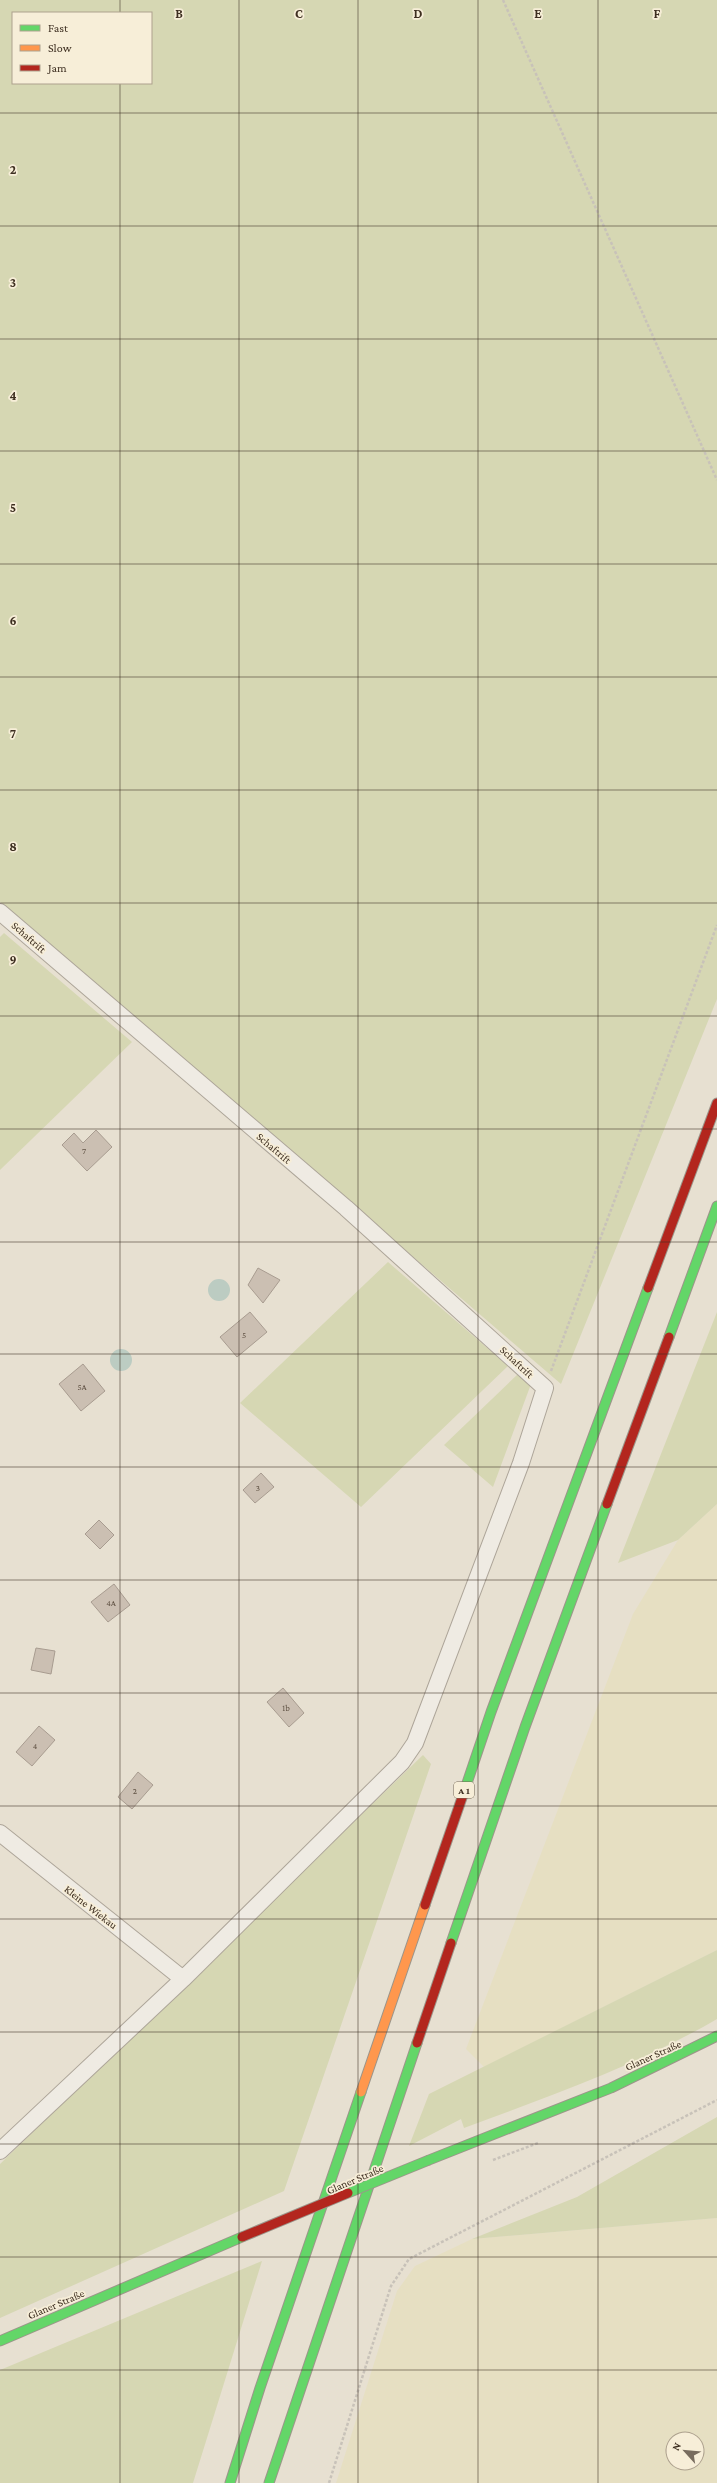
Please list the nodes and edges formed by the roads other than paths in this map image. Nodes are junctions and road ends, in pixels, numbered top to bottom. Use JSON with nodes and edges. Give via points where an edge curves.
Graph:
{"nodes":[{"id":1,"x":0,"y":912,"type":"edge"},
{"id":2,"x":717,"y":1103,"type":"edge"},
{"id":3,"x":717,"y":1206,"type":"edge"},
{"id":4,"x":0,"y":1833,"type":"edge"},
{"id":5,"x":183,"y":1979,"type":"junction"},
{"id":6,"x":717,"y":2036,"type":"edge"},
{"id":7,"x":0,"y":2151,"type":"edge"},
{"id":8,"x":0,"y":2341,"type":"edge"},
{"id":9,"x":230,"y":2483,"type":"edge"},
{"id":10,"x":269,"y":2483,"type":"edge"}],
"edges":[{"from":1,"to":5,"type":"street","name":"Schaftrift","via":[[346,1208],[545,1388],[521,1463],[416,1743],[402,1762]]},
{"from":2,"to":9,"type":"main road","number":"A 1","via":[[491,1712],[260,2388]]},
{"from":3,"to":10,"type":"main road","via":[[525,1727]]},
{"from":4,"to":5,"type":"street","name":"Kleine Wiekau"},
{"from":5,"to":7,"type":"street"},
{"from":6,"to":8,"type":"main road","name":"Glaner Straße","bridge":true,"via":[[684,2055],[574,2103],[242,2236]]}]}
